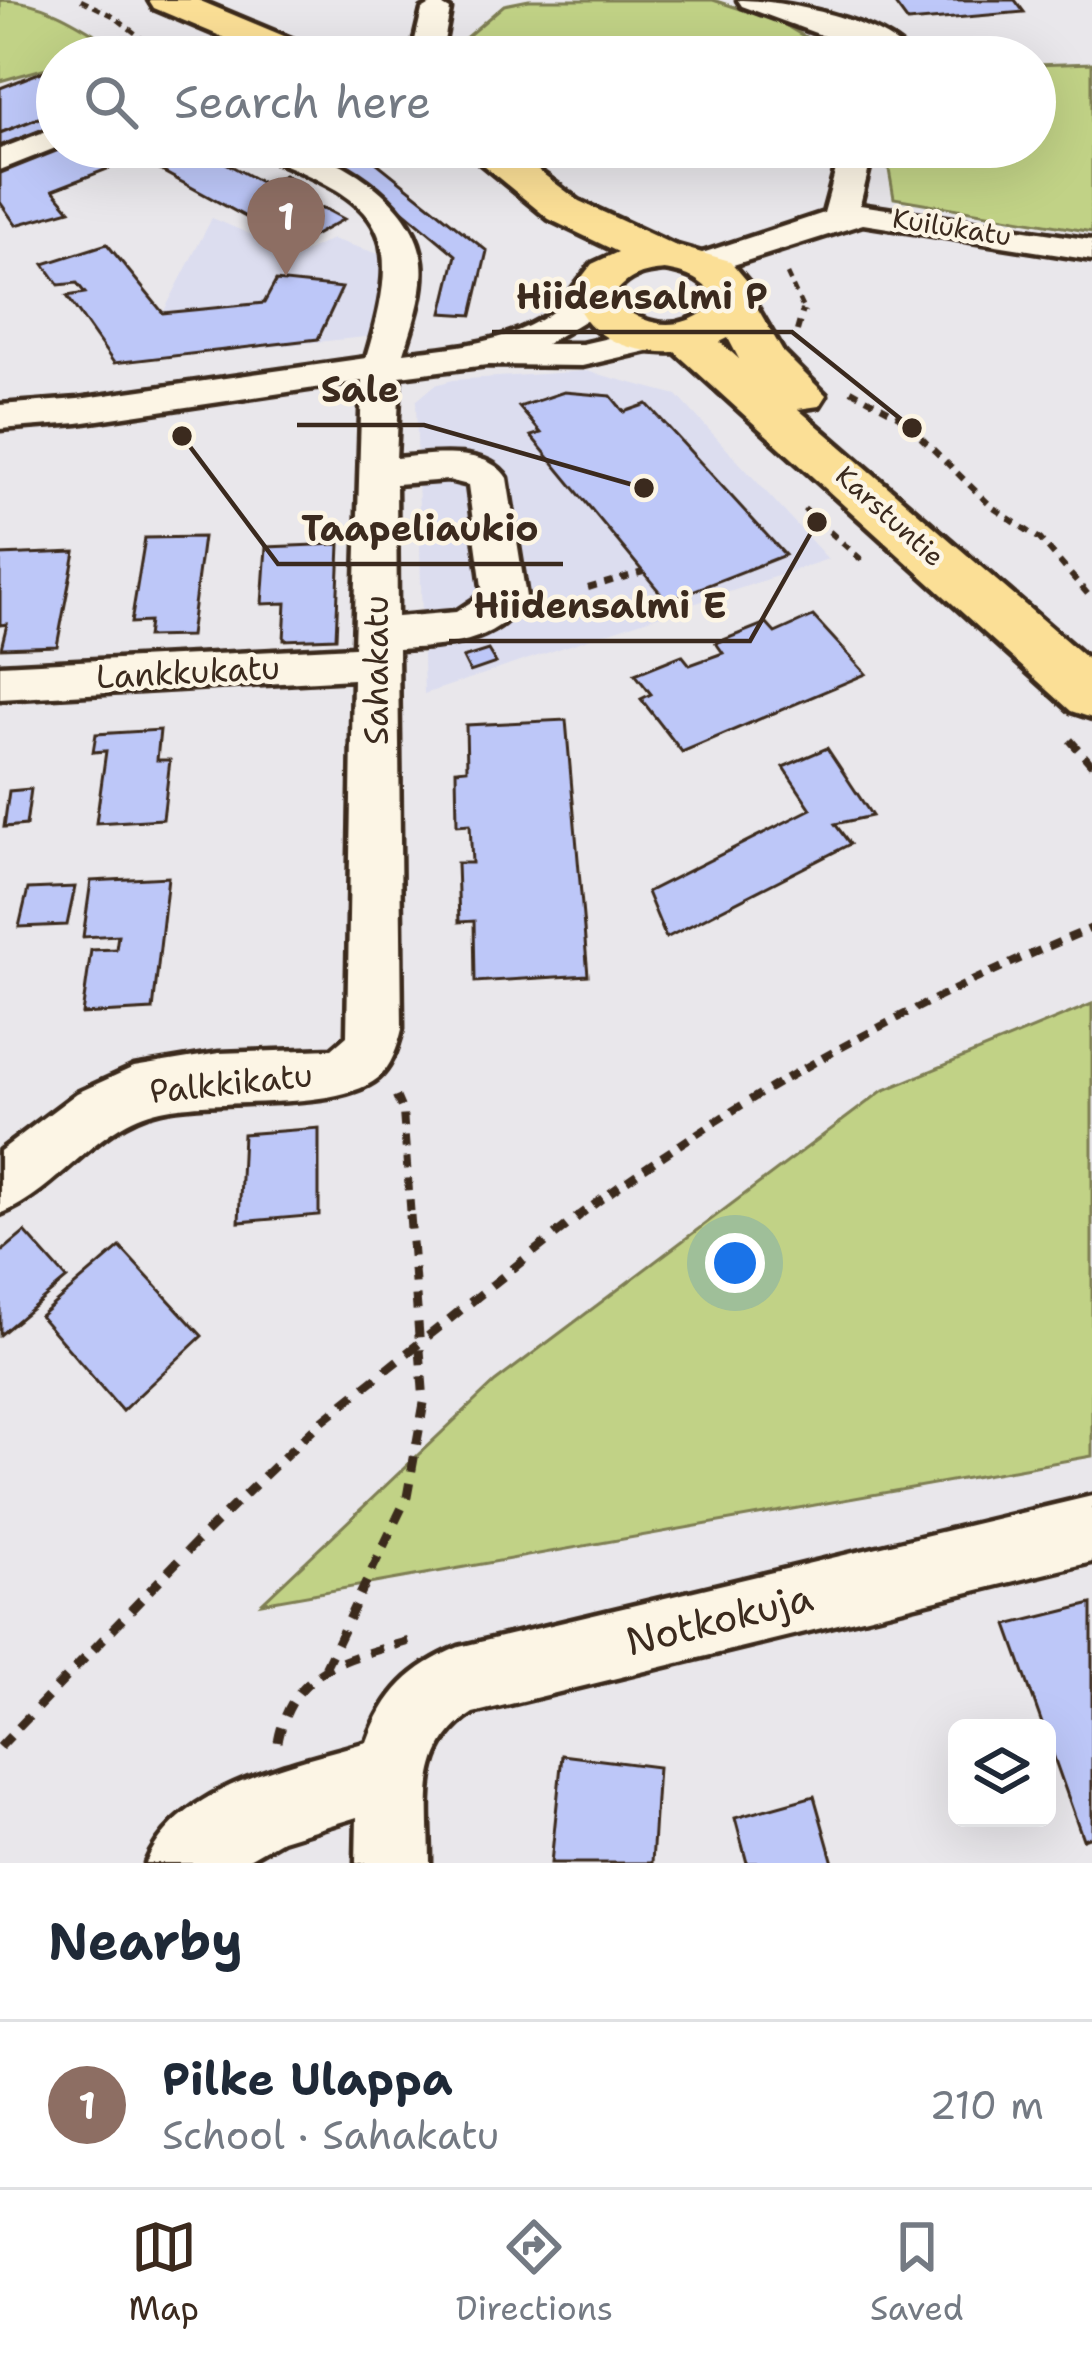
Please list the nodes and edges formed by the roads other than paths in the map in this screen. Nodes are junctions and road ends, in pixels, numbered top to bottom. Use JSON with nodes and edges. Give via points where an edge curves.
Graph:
{"nodes":[{"id":1,"x":167,"y":0,"type":"edge"},
{"id":2,"x":752,"y":0,"type":"edge"},
{"id":3,"x":436,"y":10,"type":"dead end"},
{"id":4,"x":252,"y":36,"type":"edge"},
{"id":5,"x":430,"y":36,"type":"edge"},
{"id":6,"x":858,"y":36,"type":"edge"},
{"id":7,"x":36,"y":145,"type":"edge"},
{"id":8,"x":0,"y":160,"type":"edge"},
{"id":9,"x":316,"y":168,"type":"edge"},
{"id":10,"x":509,"y":168,"type":"edge"},
{"id":11,"x":849,"y":168,"type":"edge"},
{"id":12,"x":564,"y":210,"type":"junction"},
{"id":13,"x":826,"y":222,"type":"junction"},
{"id":14,"x":1092,"y":250,"type":"edge"},
{"id":15,"x":709,"y":281,"type":"junction"},
{"id":16,"x":601,"y":286,"type":"junction"},
{"id":17,"x":671,"y":338,"type":"junction"},
{"id":18,"x":487,"y":354,"type":"junction"},
{"id":19,"x":382,"y":367,"type":"junction"},
{"id":20,"x":0,"y":417,"type":"edge"},
{"id":21,"x":376,"y":473,"type":"junction"},
{"id":22,"x":377,"y":648,"type":"junction"},
{"id":23,"x":1092,"y":668,"type":"edge"},
{"id":24,"x":0,"y":682,"type":"edge"},
{"id":25,"x":1092,"y":696,"type":"edge"},
{"id":26,"x":370,"y":1075,"type":"joint"},
{"id":27,"x":0,"y":1187,"type":"edge"},
{"id":28,"x":1092,"y":1529,"type":"edge"},
{"id":29,"x":395,"y":1769,"type":"junction"},
{"id":30,"x":183,"y":1863,"type":"edge"},
{"id":31,"x":393,"y":1863,"type":"edge"}],
"edges":[{"from":1,"to":4,"type":"main road"},
{"from":2,"to":6,"type":"street"},
{"from":3,"to":5,"type":"street"},
{"from":7,"to":8,"type":"street"},
{"from":9,"to":19,"type":"street","name":"Sahakatu","via":[[348,182],[403,245]]},
{"from":10,"to":12,"type":"main road"},
{"from":11,"to":13,"type":"street"},
{"from":12,"to":15,"type":"main road"},
{"from":12,"to":16,"type":"main road"},
{"from":13,"to":14,"type":"street","name":"Kuilukatu","via":[[886,215]]},
{"from":13,"to":15,"type":"street"},
{"from":15,"to":16,"type":"main road","via":[[642,259]]},
{"from":15,"to":17,"type":"main road","via":[[718,326]]},
{"from":15,"to":23,"type":"main road","name":"Karstuntie","via":[[764,360],[1002,569]]},
{"from":16,"to":17,"type":"main road","name":"Karstuntie","via":[[614,325]]},
{"from":16,"to":18,"type":"street","via":[[551,329]]},
{"from":17,"to":18,"type":"street","via":[[582,355]]},
{"from":17,"to":25,"type":"main road","name":"Karstuntie"},
{"from":18,"to":19,"type":"street"},
{"from":19,"to":20,"type":"street"},
{"from":19,"to":21,"type":"street","name":"Sahakatu"},
{"from":21,"to":22,"type":"street","name":"Sahakatu"},
{"from":21,"to":22,"type":"street","name":"Lankkukatu","via":[[454,468],[488,478],[505,597],[478,625]]},
{"from":22,"to":24,"type":"street","name":"Lankkukatu"},
{"from":22,"to":26,"type":"street","name":"Sahakatu"},
{"from":26,"to":27,"type":"street","name":"Palkkikatu","via":[[145,1089],[80,1122]]},
{"from":28,"to":29,"type":"street","name":"Notkokuja","via":[[459,1682],[414,1714]]},
{"from":29,"to":30,"type":"street","via":[[274,1806],[230,1826]]},
{"from":29,"to":31,"type":"street","name":"Notkokuja"}]}
